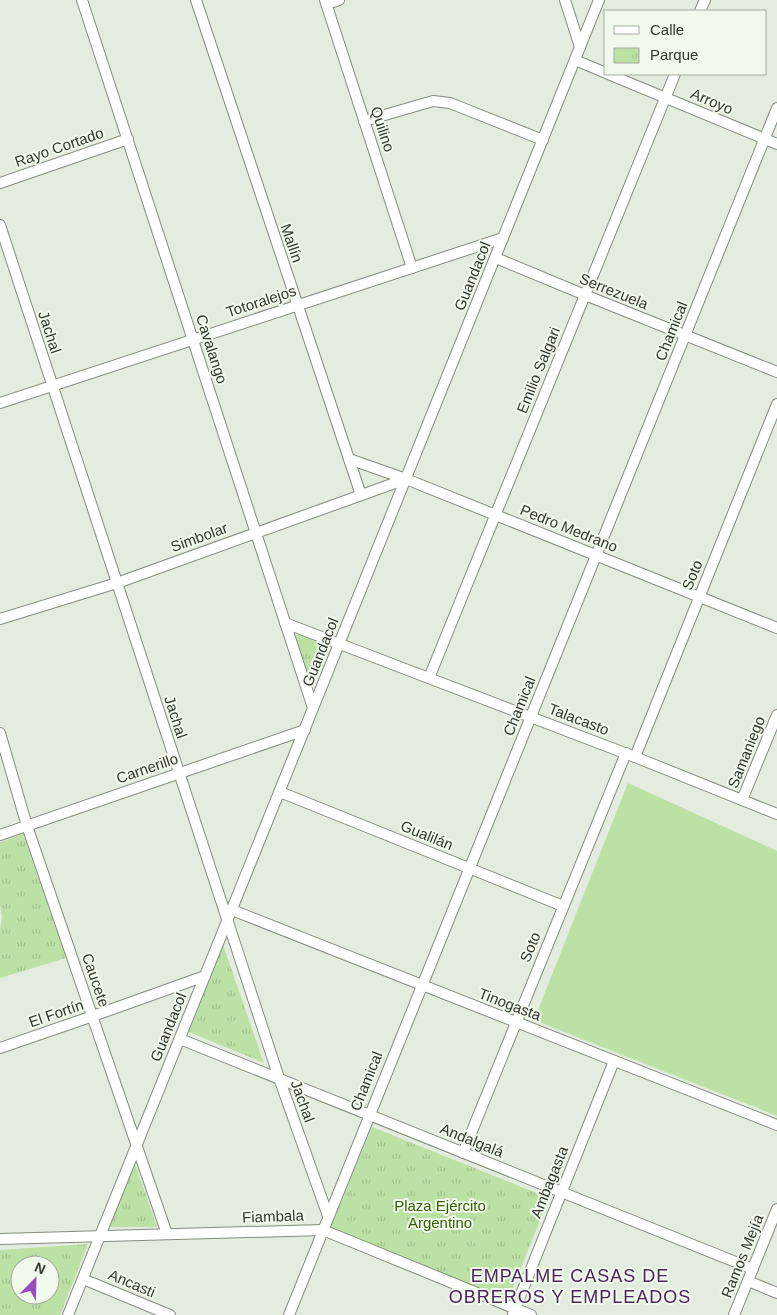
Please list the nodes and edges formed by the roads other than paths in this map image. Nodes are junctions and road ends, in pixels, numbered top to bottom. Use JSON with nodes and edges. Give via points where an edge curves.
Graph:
{"nodes":[{"id":1,"x":82,"y":0,"type":"edge"},
{"id":2,"x":196,"y":0,"type":"edge"},
{"id":3,"x":339,"y":0,"type":"edge"},
{"id":4,"x":565,"y":0,"type":"edge"},
{"id":5,"x":599,"y":0,"type":"edge"},
{"id":6,"x":326,"y":2,"type":"edge"},
{"id":7,"x":580,"y":47,"type":"junction"},
{"id":8,"x":575,"y":60,"type":"junction"},
{"id":9,"x":604,"y":72,"type":"edge"},
{"id":10,"x":612,"y":75,"type":"edge"},
{"id":11,"x":675,"y":75,"type":"edge"},
{"id":12,"x":665,"y":98,"type":"junction"},
{"id":13,"x":777,"y":108,"type":"edge"},
{"id":14,"x":364,"y":121,"type":"junction"},
{"id":15,"x":764,"y":139,"type":"junction"},
{"id":16,"x":128,"y":140,"type":"junction"},
{"id":17,"x":543,"y":140,"type":"junction"},
{"id":18,"x":777,"y":144,"type":"edge"},
{"id":19,"x":0,"y":183,"type":"edge"},
{"id":20,"x":0,"y":226,"type":"edge"},
{"id":21,"x":503,"y":238,"type":"junction"},
{"id":22,"x":496,"y":258,"type":"junction"},
{"id":23,"x":412,"y":268,"type":"junction"},
{"id":24,"x":585,"y":295,"type":"junction"},
{"id":25,"x":297,"y":306,"type":"junction"},
{"id":26,"x":685,"y":336,"type":"junction"},
{"id":27,"x":193,"y":339,"type":"junction"},
{"id":28,"x":777,"y":372,"type":"edge"},
{"id":29,"x":52,"y":386,"type":"junction"},
{"id":30,"x":0,"y":403,"type":"edge"},
{"id":31,"x":777,"y":404,"type":"edge"},
{"id":32,"x":349,"y":459,"type":"junction"},
{"id":33,"x":406,"y":479,"type":"junction"},
{"id":34,"x":361,"y":495,"type":"junction"},
{"id":35,"x":496,"y":515,"type":"junction"},
{"id":36,"x":256,"y":533,"type":"junction"},
{"id":37,"x":596,"y":555,"type":"junction"},
{"id":38,"x":116,"y":583,"type":"junction"},
{"id":39,"x":700,"y":597,"type":"junction"},
{"id":40,"x":0,"y":619,"type":"edge"},
{"id":41,"x":285,"y":623,"type":"junction"},
{"id":42,"x":777,"y":628,"type":"edge"},
{"id":43,"x":340,"y":644,"type":"junction"},
{"id":44,"x":429,"y":678,"type":"junction"},
{"id":45,"x":313,"y":708,"type":"junction"},
{"id":46,"x":777,"y":715,"type":"edge"},
{"id":47,"x":531,"y":717,"type":"junction"},
{"id":48,"x":304,"y":730,"type":"junction"},
{"id":49,"x":0,"y":733,"type":"edge"},
{"id":50,"x":630,"y":755,"type":"junction"},
{"id":51,"x":179,"y":774,"type":"junction"},
{"id":52,"x":280,"y":792,"type":"junction"},
{"id":53,"x":742,"y":800,"type":"junction"},
{"id":54,"x":777,"y":814,"type":"edge"},
{"id":55,"x":27,"y":826,"type":"junction"},
{"id":56,"x":0,"y":835,"type":"edge"},
{"id":57,"x":469,"y":868,"type":"junction"},
{"id":58,"x":563,"y":906,"type":"junction"},
{"id":59,"x":232,"y":910,"type":"junction"},
{"id":60,"x":227,"y":922,"type":"junction"},
{"id":61,"x":205,"y":976,"type":"junction"},
{"id":62,"x":421,"y":986,"type":"junction"},
{"id":63,"x":93,"y":1016,"type":"junction"},
{"id":64,"x":516,"y":1022,"type":"junction"},
{"id":65,"x":180,"y":1039,"type":"junction"},
{"id":66,"x":0,"y":1048,"type":"edge"},
{"id":67,"x":614,"y":1061,"type":"junction"},
{"id":68,"x":279,"y":1078,"type":"junction"},
{"id":69,"x":369,"y":1116,"type":"junction"},
{"id":70,"x":777,"y":1125,"type":"edge"},
{"id":71,"x":137,"y":1145,"type":"junction"},
{"id":72,"x":463,"y":1153,"type":"junction"},
{"id":73,"x":561,"y":1192,"type":"junction"},
{"id":74,"x":777,"y":1208,"type":"edge"},
{"id":75,"x":328,"y":1216,"type":"junction"},
{"id":76,"x":323,"y":1230,"type":"junction"},
{"id":77,"x":168,"y":1234,"type":"junction"},
{"id":78,"x":100,"y":1237,"type":"junction"},
{"id":79,"x":0,"y":1239,"type":"edge"},
{"id":80,"x":753,"y":1269,"type":"junction"},
{"id":81,"x":83,"y":1279,"type":"junction"},
{"id":82,"x":748,"y":1281,"type":"junction"},
{"id":83,"x":777,"y":1293,"type":"edge"},
{"id":84,"x":514,"y":1312,"type":"edge"},
{"id":85,"x":68,"y":1315,"type":"edge"},
{"id":86,"x":170,"y":1315,"type":"edge"},
{"id":87,"x":289,"y":1315,"type":"edge"},
{"id":88,"x":531,"y":1315,"type":"edge"},
{"id":89,"x":734,"y":1315,"type":"edge"}],
"edges":[{"from":1,"to":16,"type":"street","name":"Cavalango"},
{"from":2,"to":25,"type":"street","name":"Mallín"},
{"from":3,"to":6,"type":"street"},
{"from":4,"to":7,"type":"street"},
{"from":5,"to":7,"type":"street","name":"Guandacol"},
{"from":6,"to":14,"type":"street","name":"Quilino"},
{"from":7,"to":8,"type":"street","name":"Guandacol"},
{"from":8,"to":9,"type":"street","name":"Arroyo"},
{"from":8,"to":17,"type":"street","name":"Guandacol"},
{"from":10,"to":12,"type":"street","name":"Arroyo"},
{"from":11,"to":12,"type":"street","name":"Emilio Salgari"},
{"from":12,"to":15,"type":"street","name":"Arroyo"},
{"from":12,"to":24,"type":"street","name":"Emilio Salgari"},
{"from":13,"to":15,"type":"street","name":"Chamical"},
{"from":14,"to":17,"type":"street","via":[[441,101]]},
{"from":14,"to":23,"type":"street","name":"Quilino"},
{"from":15,"to":18,"type":"street","name":"Arroyo"},
{"from":15,"to":26,"type":"street","name":"Chamical"},
{"from":16,"to":19,"type":"street","name":"Rayo Cortado"},
{"from":16,"to":27,"type":"street","name":"Cavalango"},
{"from":17,"to":21,"type":"street","name":"Guandacol"},
{"from":20,"to":29,"type":"street","name":"Jachal"},
{"from":21,"to":22,"type":"street","name":"Guandacol"},
{"from":21,"to":23,"type":"street","name":"Totoralejos"},
{"from":22,"to":24,"type":"street","name":"Serrezuela"},
{"from":22,"to":33,"type":"street","name":"Guandacol"},
{"from":23,"to":25,"type":"street","name":"Totoralejos"},
{"from":24,"to":26,"type":"street","name":"Serrezuela"},
{"from":24,"to":35,"type":"street","name":"Emilio Salgari"},
{"from":25,"to":27,"type":"street","name":"Totoralejos"},
{"from":25,"to":32,"type":"street","name":"Mallín"},
{"from":26,"to":28,"type":"street","name":"Serrezuela"},
{"from":26,"to":37,"type":"street","name":"Chamical"},
{"from":27,"to":29,"type":"street","name":"Totoralejos"},
{"from":27,"to":36,"type":"street","name":"Cavalango"},
{"from":29,"to":30,"type":"street","name":"Totoralejos"},
{"from":29,"to":38,"type":"street","name":"Jachal"},
{"from":31,"to":39,"type":"street","name":"Soto"},
{"from":32,"to":33,"type":"street","name":"Pedro Medrano"},
{"from":32,"to":34,"type":"street","name":"Mallín"},
{"from":33,"to":34,"type":"street","name":"Simbolar"},
{"from":33,"to":35,"type":"street","name":"Pedro Medrano"},
{"from":33,"to":43,"type":"street","name":"Guandacol"},
{"from":34,"to":36,"type":"street","name":"Simbolar"},
{"from":35,"to":37,"type":"street","name":"Pedro Medrano"},
{"from":35,"to":44,"type":"street","name":"Emilio Salgari"},
{"from":36,"to":38,"type":"street","name":"Simbolar"},
{"from":36,"to":41,"type":"street","name":"Cavalango"},
{"from":37,"to":39,"type":"street","name":"Pedro Medrano"},
{"from":37,"to":47,"type":"street","name":"Chamical"},
{"from":38,"to":40,"type":"street","name":"Simbolar"},
{"from":38,"to":51,"type":"street","name":"Jachal"},
{"from":39,"to":42,"type":"street","name":"Pedro Medrano"},
{"from":39,"to":50,"type":"street","name":"Soto"},
{"from":41,"to":43,"type":"street","name":"Talacasto"},
{"from":41,"to":45,"type":"street","name":"Cavalango"},
{"from":43,"to":44,"type":"street","name":"Talacasto"},
{"from":43,"to":45,"type":"street","name":"Guandacol"},
{"from":44,"to":47,"type":"street","name":"Talacasto"},
{"from":45,"to":48,"type":"street","name":"Guandacol"},
{"from":46,"to":53,"type":"street","name":"Samaniego"},
{"from":47,"to":50,"type":"street","name":"Talacasto"},
{"from":47,"to":57,"type":"street","name":"Chamical"},
{"from":48,"to":51,"type":"street","name":"Carnerillo"},
{"from":48,"to":52,"type":"street","name":"Guandacol"},
{"from":49,"to":55,"type":"street","name":"Caucete"},
{"from":50,"to":53,"type":"street","name":"Talacasto"},
{"from":50,"to":58,"type":"street","name":"Soto"},
{"from":51,"to":55,"type":"street","name":"Carnerillo"},
{"from":51,"to":60,"type":"street","name":"Jachal"},
{"from":52,"to":57,"type":"street","name":"Gualilán"},
{"from":52,"to":59,"type":"street","name":"Guandacol"},
{"from":53,"to":54,"type":"street","name":"Talacasto"},
{"from":55,"to":56,"type":"street","name":"Carnerillo"},
{"from":55,"to":63,"type":"street","name":"Caucete"},
{"from":57,"to":58,"type":"street","name":"Gualilán"},
{"from":57,"to":62,"type":"street","name":"Chamical"},
{"from":58,"to":64,"type":"street","name":"Soto"},
{"from":59,"to":60,"type":"street","name":"Guandacol"},
{"from":59,"to":62,"type":"street","name":"Tinogasta"},
{"from":60,"to":61,"type":"street","name":"Guandacol"},
{"from":60,"to":68,"type":"street","name":"Jachal"},
{"from":61,"to":63,"type":"street","name":"El Fortín"},
{"from":61,"to":65,"type":"street","name":"Guandacol"},
{"from":62,"to":64,"type":"street","name":"Tinogasta"},
{"from":62,"to":69,"type":"street","name":"Chamical"},
{"from":63,"to":66,"type":"street","name":"El Fortín"},
{"from":63,"to":71,"type":"street","name":"Caucete"},
{"from":64,"to":67,"type":"street","name":"Tinogasta"},
{"from":64,"to":72,"type":"street","name":"Soto"},
{"from":65,"to":68,"type":"street","name":"Andalgalá"},
{"from":65,"to":71,"type":"street","name":"Guandacol"},
{"from":67,"to":70,"type":"street","name":"Tinogasta"},
{"from":67,"to":73,"type":"street","name":"Ambagasta"},
{"from":68,"to":69,"type":"street","name":"Andalgalá"},
{"from":68,"to":75,"type":"street","name":"Jachal"},
{"from":69,"to":72,"type":"street","name":"Andalgalá"},
{"from":69,"to":75,"type":"street","name":"Chamical"},
{"from":71,"to":77,"type":"street","name":"Caucete"},
{"from":71,"to":78,"type":"street","name":"Guandacol"},
{"from":72,"to":73,"type":"street","name":"Andalgalá"},
{"from":73,"to":80,"type":"street","name":"Andalgalá"},
{"from":73,"to":84,"type":"street","name":"Ambagasta"},
{"from":74,"to":80,"type":"street","name":"Ramos Mejía"},
{"from":75,"to":76,"type":"street","name":"Chamical"},
{"from":76,"to":77,"type":"street","name":"Fiambala"},
{"from":76,"to":84,"type":"street","name":"Fiambala"},
{"from":76,"to":87,"type":"street","name":"Chamical"},
{"from":77,"to":78,"type":"street","name":"Fiambala"},
{"from":78,"to":79,"type":"street","name":"Fiambala"},
{"from":78,"to":81,"type":"street","name":"Guandacol"},
{"from":80,"to":82,"type":"street","name":"Ramos Mejía"},
{"from":81,"to":85,"type":"street","name":"Guandacol"},
{"from":81,"to":86,"type":"street","name":"Ancasti"},
{"from":82,"to":83,"type":"street"},
{"from":82,"to":89,"type":"street","name":"Ramos Mejía"},
{"from":84,"to":88,"type":"street","name":"Fiambala"}]}
